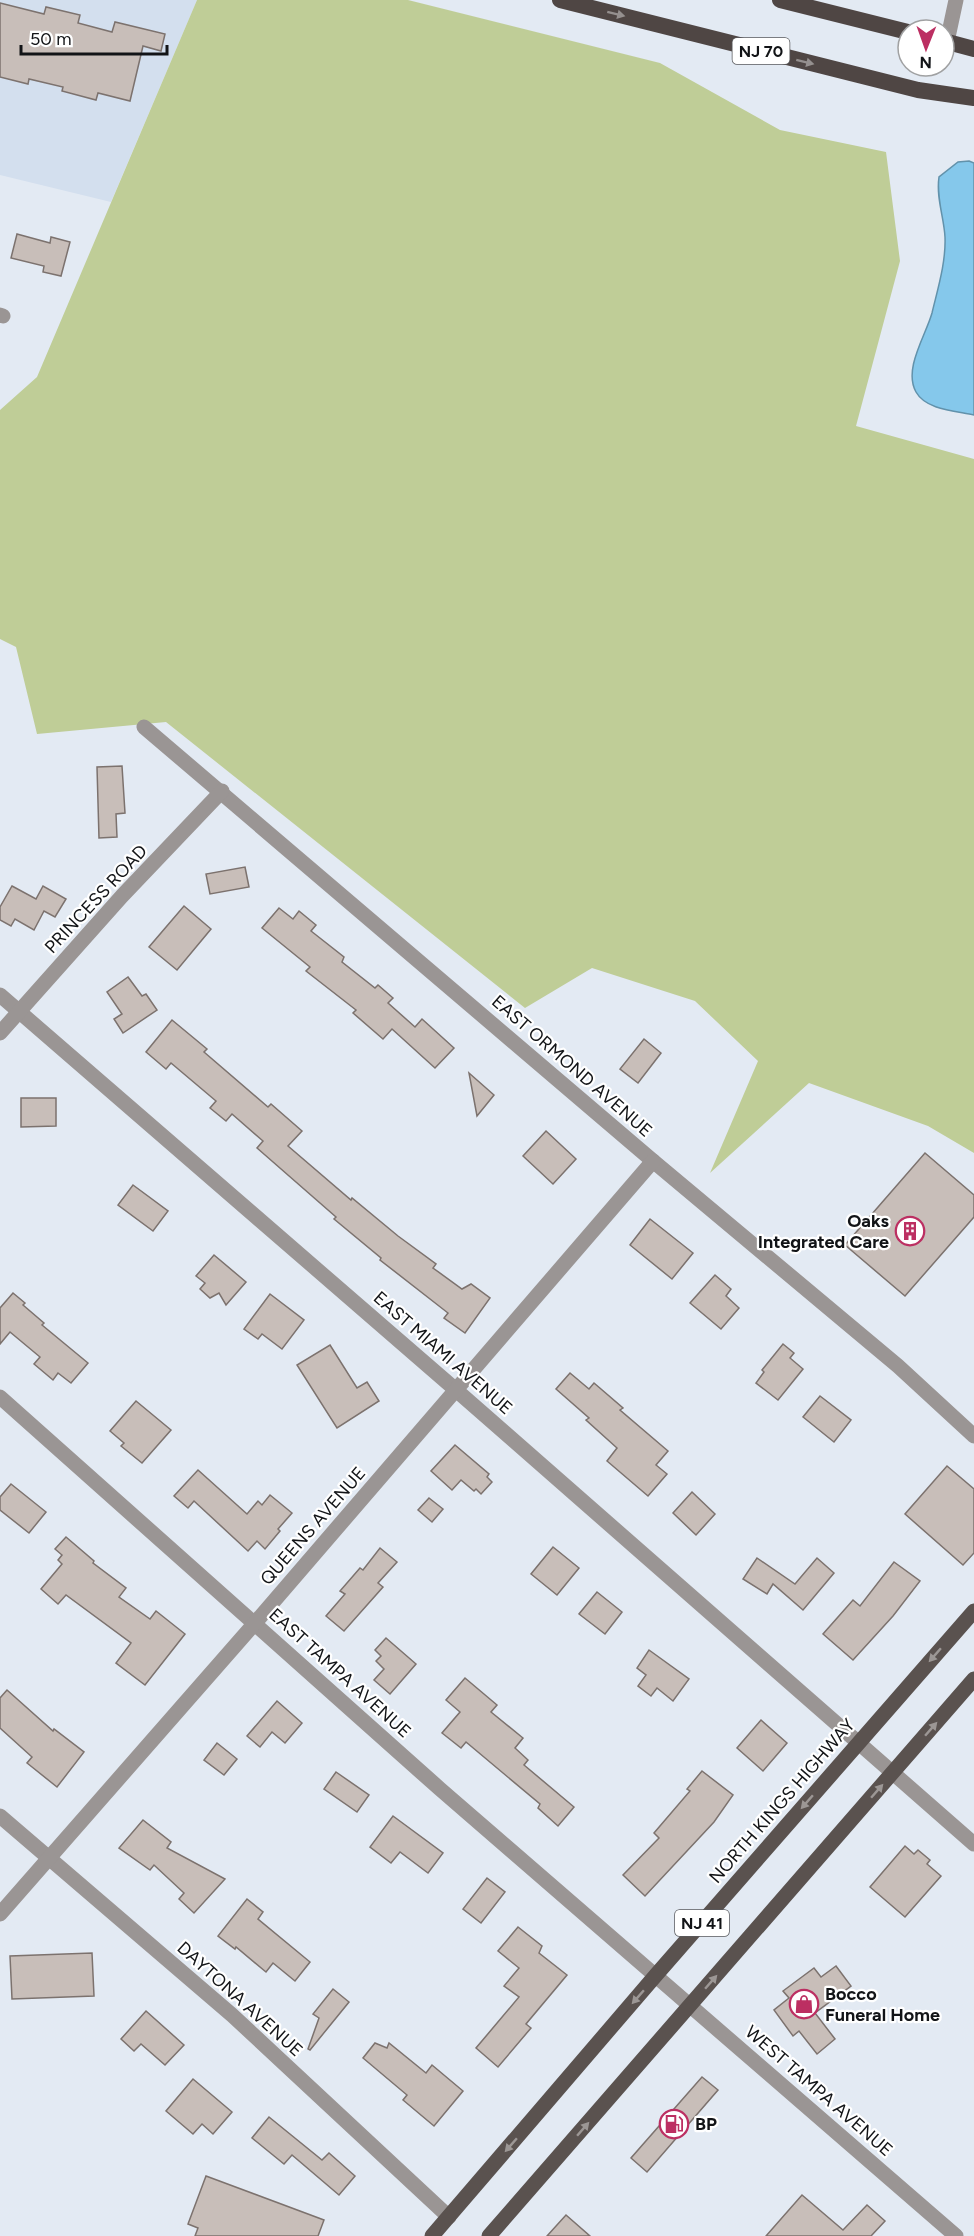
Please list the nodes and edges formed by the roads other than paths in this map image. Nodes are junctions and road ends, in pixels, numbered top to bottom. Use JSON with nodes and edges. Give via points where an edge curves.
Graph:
{"nodes":[{"id":1,"x":560,"y":0,"type":"edge"},
{"id":2,"x":780,"y":0,"type":"edge"},
{"id":3,"x":956,"y":0,"type":"edge"},
{"id":4,"x":951,"y":18,"type":"edge"},
{"id":5,"x":896,"y":29,"type":"edge"},
{"id":6,"x":956,"y":45,"type":"edge"},
{"id":7,"x":974,"y":49,"type":"edge"},
{"id":8,"x":971,"y":98,"type":"edge"},
{"id":9,"x":144,"y":727,"type":"dead end"},
{"id":10,"x":222,"y":791,"type":"junction"},
{"id":11,"x":0,"y":995,"type":"edge"},
{"id":12,"x":19,"y":1012,"type":"junction"},
{"id":13,"x":0,"y":1034,"type":"edge"},
{"id":14,"x":653,"y":1161,"type":"junction"},
{"id":15,"x":456,"y":1390,"type":"junction"},
{"id":16,"x":0,"y":1397,"type":"edge"},
{"id":17,"x":974,"y":1436,"type":"edge"},
{"id":18,"x":974,"y":1611,"type":"edge"},
{"id":19,"x":255,"y":1623,"type":"junction"},
{"id":20,"x":974,"y":1680,"type":"edge"},
{"id":21,"x":858,"y":1743,"type":"junction"},
{"id":22,"x":893,"y":1773,"type":"junction"},
{"id":23,"x":0,"y":1816,"type":"edge"},
{"id":24,"x":974,"y":1844,"type":"edge"},
{"id":25,"x":50,"y":1860,"type":"junction"},
{"id":26,"x":0,"y":1914,"type":"edge"},
{"id":27,"x":656,"y":1975,"type":"junction"},
{"id":28,"x":691,"y":2005,"type":"junction"},
{"id":29,"x":449,"y":2217,"type":"junction"},
{"id":30,"x":432,"y":2236,"type":"edge"},
{"id":31,"x":489,"y":2236,"type":"edge"},
{"id":32,"x":956,"y":2236,"type":"edge"}],
"edges":[{"from":1,"to":8,"type":"highway","number":"NJ 70","one_way":true,"via":[[918,90]]},
{"from":2,"to":5,"type":"highway"},
{"from":3,"to":4,"type":"street"},
{"from":6,"to":7,"type":"highway"},
{"from":9,"to":10,"type":"street","name":"EAST ORMOND AVENUE"},
{"from":10,"to":12,"type":"street","name":"PRINCESS ROAD"},
{"from":10,"to":14,"type":"street","name":"EAST ORMOND AVENUE"},
{"from":11,"to":12,"type":"street","name":"EAST MIAMI AVENUE"},
{"from":12,"to":13,"type":"street","name":"PRINCESS ROAD"},
{"from":12,"to":15,"type":"street","name":"EAST MIAMI AVENUE"},
{"from":14,"to":15,"type":"street","name":"QUEENS AVENUE"},
{"from":14,"to":17,"type":"street","name":"EAST ORMOND AVENUE","via":[[898,1366]]},
{"from":15,"to":19,"type":"street","name":"QUEENS AVENUE"},
{"from":15,"to":21,"type":"street","name":"EAST MIAMI AVENUE"},
{"from":16,"to":19,"type":"street","name":"EAST TAMPA AVENUE"},
{"from":18,"to":21,"type":"main road","name":"NORTH KINGS HIGHWAY","number":"NJ 41","one_way":true},
{"from":19,"to":25,"type":"street","name":"QUEENS AVENUE"},
{"from":19,"to":27,"type":"street","name":"EAST TAMPA AVENUE"},
{"from":22,"to":20,"type":"main road","number":"NJ 41","one_way":true},
{"from":21,"to":22,"type":"street","name":"EAST MIAMI AVENUE"},
{"from":21,"to":27,"type":"main road","name":"NORTH KINGS HIGHWAY","number":"NJ 41","one_way":true},
{"from":22,"to":24,"type":"street","name":"EAST MIAMI AVENUE"},
{"from":28,"to":22,"type":"main road","number":"NJ 41","one_way":true},
{"from":23,"to":25,"type":"street","name":"DAYTONA AVENUE"},
{"from":25,"to":26,"type":"street","name":"QUEENS AVENUE"},
{"from":25,"to":29,"type":"street","name":"DAYTONA AVENUE","via":[[232,2015]]},
{"from":27,"to":28,"type":"street","name":"WEST TAMPA AVENUE"},
{"from":27,"to":29,"type":"main road","name":"NORTH KINGS HIGHWAY","number":"NJ 41","one_way":true},
{"from":31,"to":28,"type":"main road","number":"NJ 41","one_way":true},
{"from":28,"to":32,"type":"street","name":"WEST TAMPA AVENUE"},
{"from":29,"to":30,"type":"main road","name":"NORTH KINGS HIGHWAY","number":"NJ 41"}]}
